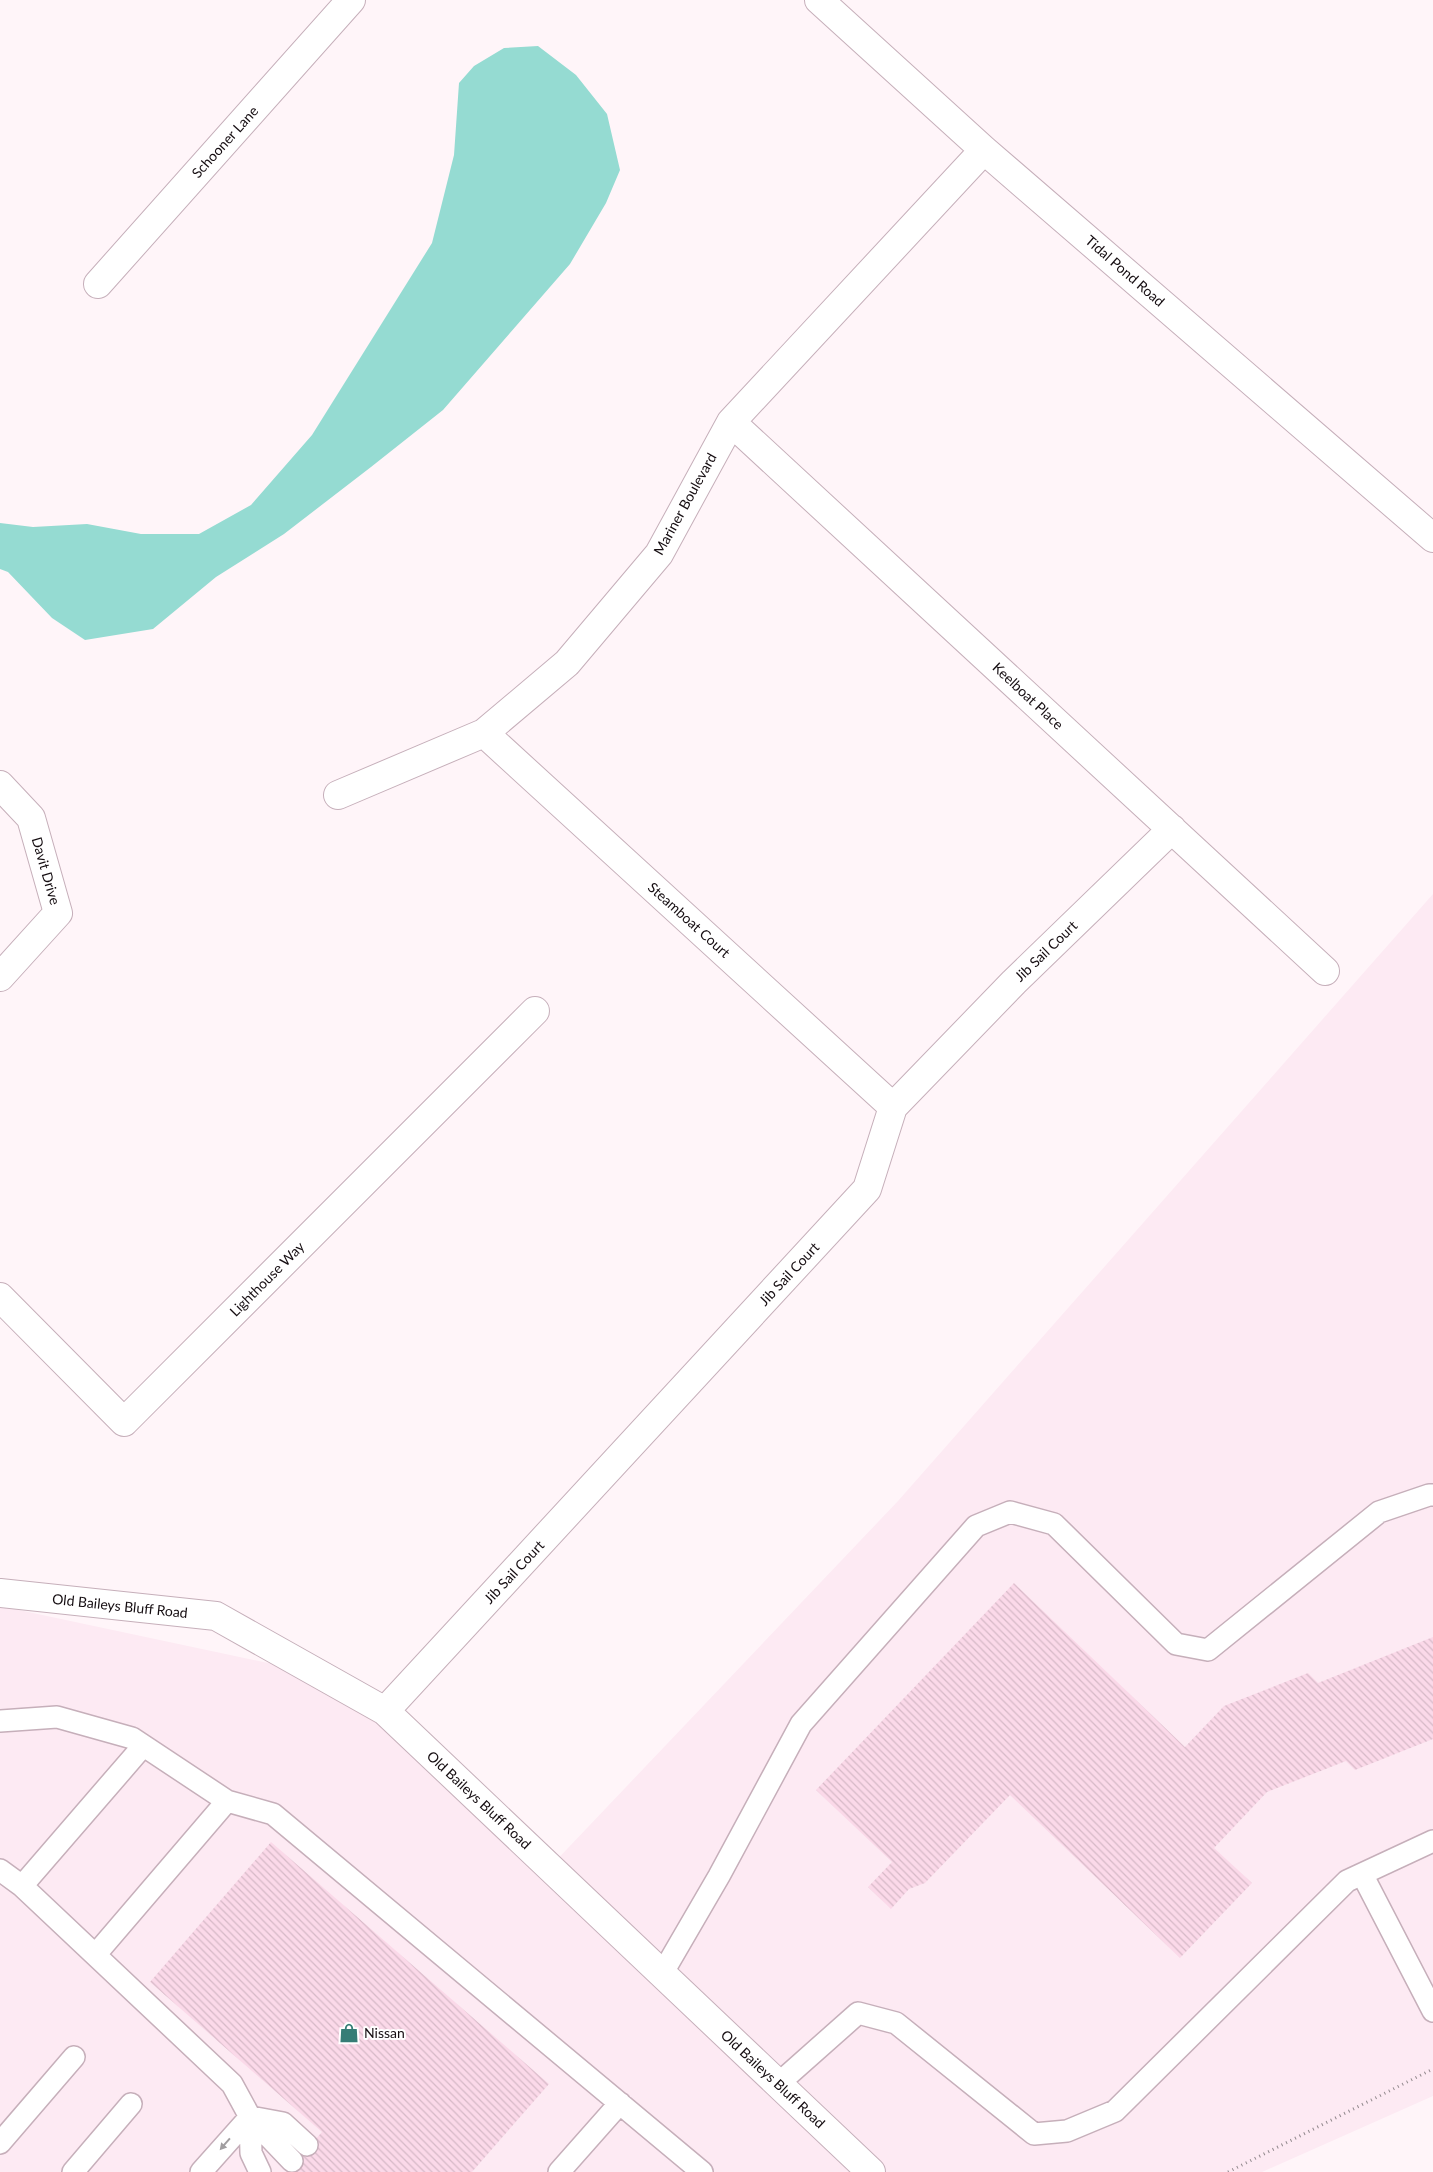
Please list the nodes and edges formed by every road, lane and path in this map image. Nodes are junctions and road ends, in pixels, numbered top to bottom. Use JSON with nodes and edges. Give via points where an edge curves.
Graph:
{"nodes":[{"id":1,"x":351,"y":0,"type":"edge"},
{"id":2,"x":819,"y":0,"type":"edge"},
{"id":3,"x":984,"y":150,"type":"junction"},
{"id":4,"x":98,"y":284,"type":"dead end"},
{"id":5,"x":731,"y":422,"type":"junction"},
{"id":6,"x":1433,"y":538,"type":"edge"},
{"id":7,"x":484,"y":733,"type":"junction"},
{"id":8,"x":0,"y":784,"type":"edge"},
{"id":9,"x":338,"y":795,"type":"dead end"},
{"id":10,"x":1172,"y":829,"type":"junction"},
{"id":11,"x":1325,"y":971,"type":"dead end"},
{"id":12,"x":0,"y":977,"type":"edge"},
{"id":13,"x":535,"y":1011,"type":"dead end"},
{"id":14,"x":893,"y":1107,"type":"junction"},
{"id":15,"x":0,"y":1297,"type":"edge"},
{"id":16,"x":1433,"y":1495,"type":"edge"},
{"id":17,"x":0,"y":1593,"type":"edge"},
{"id":18,"x":385,"y":1711,"type":"junction"},
{"id":19,"x":0,"y":1721,"type":"edge"},
{"id":20,"x":143,"y":1746,"type":"junction"},
{"id":21,"x":227,"y":1800,"type":"junction"},
{"id":22,"x":1433,"y":1841,"type":"edge"},
{"id":23,"x":0,"y":1870,"type":"edge"},
{"id":24,"x":1362,"y":1874,"type":"junction"},
{"id":25,"x":22,"y":1886,"type":"junction"},
{"id":26,"x":96,"y":1954,"type":"junction"},
{"id":27,"x":662,"y":1974,"type":"junction"},
{"id":28,"x":1433,"y":2011,"type":"edge"},
{"id":29,"x":74,"y":2058,"type":"dead end"},
{"id":30,"x":1433,"y":2069,"type":"edge"},
{"id":31,"x":778,"y":2084,"type":"junction"},
{"id":32,"x":620,"y":2103,"type":"junction"},
{"id":33,"x":131,"y":2104,"type":"dead end"},
{"id":34,"x":250,"y":2117,"type":"junction"},
{"id":35,"x":0,"y":2143,"type":"edge"},
{"id":36,"x":307,"y":2145,"type":"dead end"},
{"id":37,"x":292,"y":2161,"type":"dead end"},
{"id":38,"x":699,"y":2171,"type":"edge"},
{"id":39,"x":73,"y":2172,"type":"edge"},
{"id":40,"x":201,"y":2172,"type":"edge"},
{"id":41,"x":260,"y":2172,"type":"edge"},
{"id":42,"x":560,"y":2172,"type":"edge"},
{"id":43,"x":871,"y":2172,"type":"edge"},
{"id":44,"x":1228,"y":2172,"type":"edge"}],
"edges":[{"from":1,"to":4,"type":"street","name":"Schooner Lane"},
{"from":2,"to":3,"type":"street","name":"Tidal Pond Road"},
{"from":3,"to":5,"type":"street","name":"Mariner Boulevard"},
{"from":3,"to":6,"type":"street","name":"Tidal Pond Road"},
{"from":5,"to":7,"type":"street","name":"Mariner Boulevard","via":[[660,554],[567,663]]},
{"from":5,"to":10,"type":"street","name":"Keelboat Place"},
{"from":7,"to":9,"type":"street","name":"Mariner Boulevard"},
{"from":7,"to":14,"type":"street","name":"Steamboat Court"},
{"from":8,"to":12,"type":"street","name":"Davit Drive","via":[[31,818],[58,913]]},
{"from":10,"to":11,"type":"street","name":"Keelboat Place"},
{"from":10,"to":14,"type":"street","name":"Jib Sail Court","via":[[1014,982]]},
{"from":13,"to":15,"type":"street","name":"Lighthouse Way","via":[[124,1422]]},
{"from":14,"to":18,"type":"street","name":"Jib Sail Court","via":[[867,1189]]},
{"from":16,"to":27,"type":"lane","via":[[1380,1512],[1208,1650],[1176,1644],[1054,1524],[1010,1512],[976,1526],[802,1724]]},
{"from":17,"to":18,"type":"street","name":"Old Baileys Bluff Road","via":[[216,1616]]},
{"from":18,"to":27,"type":"street","name":"Old Baileys Bluff Road"},
{"from":19,"to":20,"type":"lane","via":[[57,1717],[132,1738]]},
{"from":20,"to":21,"type":"lane"},
{"from":20,"to":25,"type":"lane"},
{"from":21,"to":26,"type":"lane"},
{"from":21,"to":32,"type":"lane","via":[[273,1814]]},
{"from":22,"to":24,"type":"lane"},
{"from":23,"to":25,"type":"lane"},
{"from":24,"to":28,"type":"lane"},
{"from":24,"to":31,"type":"lane","via":[[1348,1881],[1115,2110],[1067,2132],[1034,2134],[896,2023],[858,2013]]},
{"from":25,"to":26,"type":"lane"},
{"from":26,"to":34,"type":"lane","via":[[232,2084]]},
{"from":27,"to":31,"type":"street","name":"Old Baileys Bluff Road"},
{"from":29,"to":35,"type":"lane"},
{"from":30,"to":44,"type":"path"},
{"from":31,"to":43,"type":"street","name":"Old Baileys Bluff Road"},
{"from":32,"to":38,"type":"lane"},
{"from":32,"to":42,"type":"lane"},
{"from":33,"to":39,"type":"lane"},
{"from":34,"to":36,"type":"lane","via":[[282,2123]]},
{"from":34,"to":37,"type":"lane"},
{"from":34,"to":40,"type":"lane","one_way":true},
{"from":34,"to":41,"type":"lane","via":[[251,2153]]}]}
